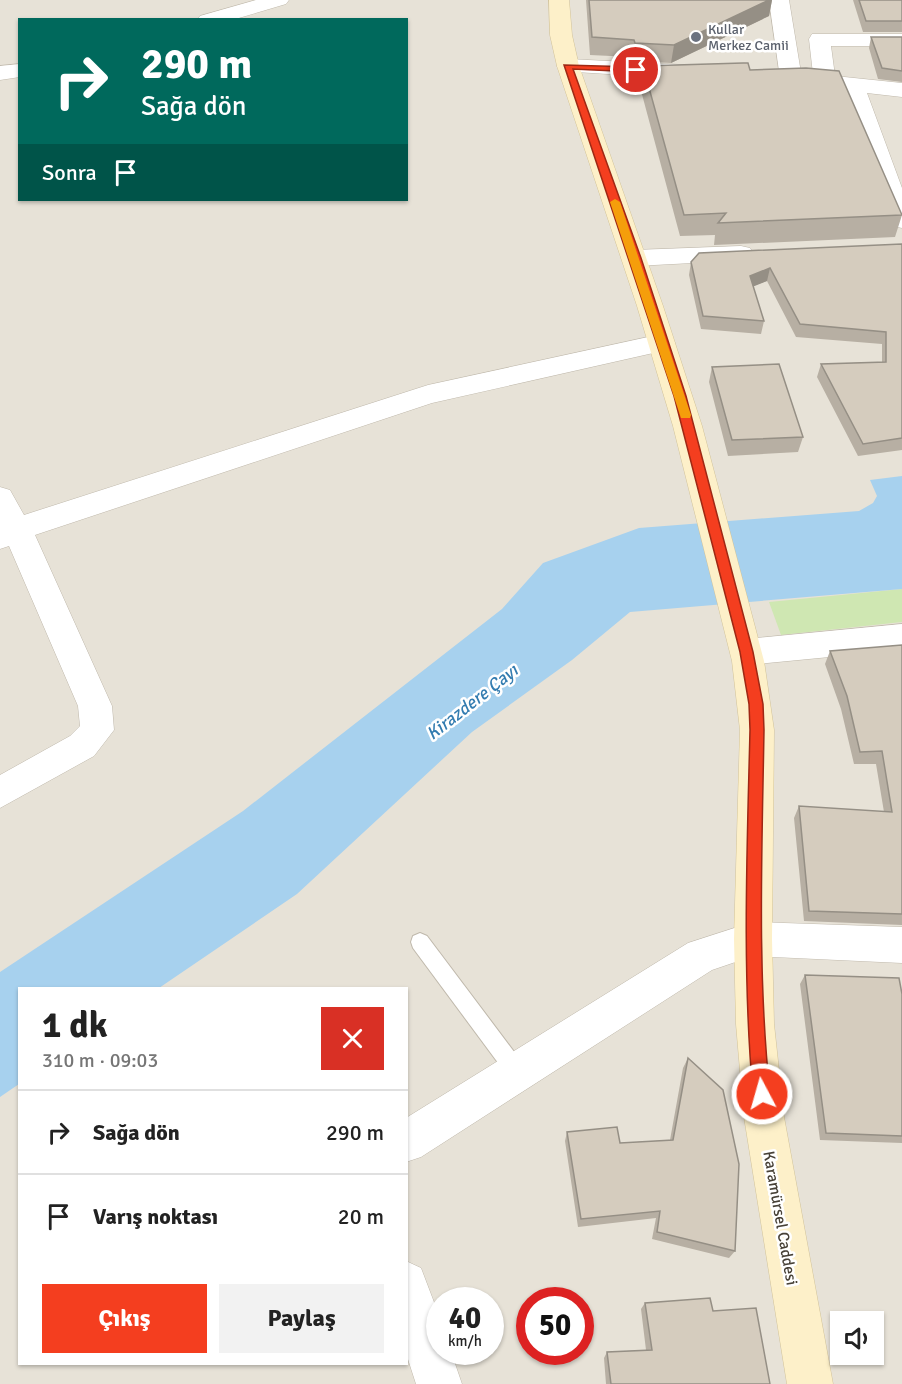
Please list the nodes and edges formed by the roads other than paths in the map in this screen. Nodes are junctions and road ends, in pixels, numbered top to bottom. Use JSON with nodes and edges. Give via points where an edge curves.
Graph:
{"nodes":[{"id":1,"x":279,"y":0,"type":"edge"},
{"id":2,"x":559,"y":0,"type":"edge"},
{"id":3,"x":779,"y":0,"type":"edge"},
{"id":4,"x":214,"y":18,"type":"edge"},
{"id":5,"x":902,"y":40,"type":"edge"},
{"id":6,"x":568,"y":66,"type":"junction"},
{"id":7,"x":18,"y":70,"type":"edge"},
{"id":8,"x":0,"y":73,"type":"edge"},
{"id":9,"x":706,"y":73,"type":"edge"},
{"id":10,"x":825,"y":82,"type":"junction"},
{"id":11,"x":853,"y":85,"type":"junction"},
{"id":12,"x":902,"y":90,"type":"edge"},
{"id":13,"x":902,"y":221,"type":"edge"},
{"id":14,"x":765,"y":253,"type":"edge"},
{"id":15,"x":635,"y":258,"type":"junction"},
{"id":16,"x":662,"y":343,"type":"junction"},
{"id":17,"x":0,"y":498,"type":"edge"},
{"id":18,"x":9,"y":533,"type":"edge"},
{"id":19,"x":902,"y":637,"type":"edge"},
{"id":20,"x":747,"y":652,"type":"junction"},
{"id":21,"x":0,"y":793,"type":"edge"},
{"id":22,"x":753,"y":939,"type":"junction"},
{"id":23,"x":420,"y":942,"type":"dead end"},
{"id":24,"x":902,"y":945,"type":"edge"},
{"id":25,"x":517,"y":1072,"type":"junction"},
{"id":26,"x":408,"y":1141,"type":"edge"},
{"id":27,"x":408,"y":1289,"type":"edge"},
{"id":28,"x":439,"y":1384,"type":"edge"},
{"id":29,"x":810,"y":1384,"type":"edge"}],
"edges":[{"from":1,"to":4,"type":"street"},
{"from":2,"to":6,"type":"main road","name":"Karamürsel Caddesi"},
{"from":3,"to":10,"type":"street","via":[[781,78]]},
{"from":5,"to":10,"type":"street","via":[[820,39]]},
{"from":6,"to":9,"type":"street"},
{"from":6,"to":15,"type":"main road","name":"Karamürsel Caddesi"},
{"from":7,"to":8,"type":"street"},
{"from":10,"to":11,"type":"street"},
{"from":11,"to":12,"type":"street"},
{"from":11,"to":13,"type":"street"},
{"from":14,"to":15,"type":"street"},
{"from":15,"to":16,"type":"main road","name":"Karamürsel Caddesi"},
{"from":16,"to":18,"type":"street","via":[[428,394]]},
{"from":16,"to":20,"type":"main road","name":"Karamürsel Caddesi","via":[[704,481]]},
{"from":17,"to":18,"type":"street"},
{"from":18,"to":21,"type":"street","via":[[95,706],[97,730],[82,746]]},
{"from":19,"to":20,"type":"street"},
{"from":20,"to":22,"type":"main road","name":"Karamürsel Caddesi","via":[[757,730]]},
{"from":22,"to":24,"type":"street"},
{"from":22,"to":25,"type":"street","via":[[701,956]]},
{"from":22,"to":29,"type":"main road","name":"Karamürsel Caddesi","via":[[755,1024],[764,1117]]},
{"from":23,"to":25,"type":"lane"},
{"from":25,"to":26,"type":"street"},
{"from":27,"to":28,"type":"street"}]}
